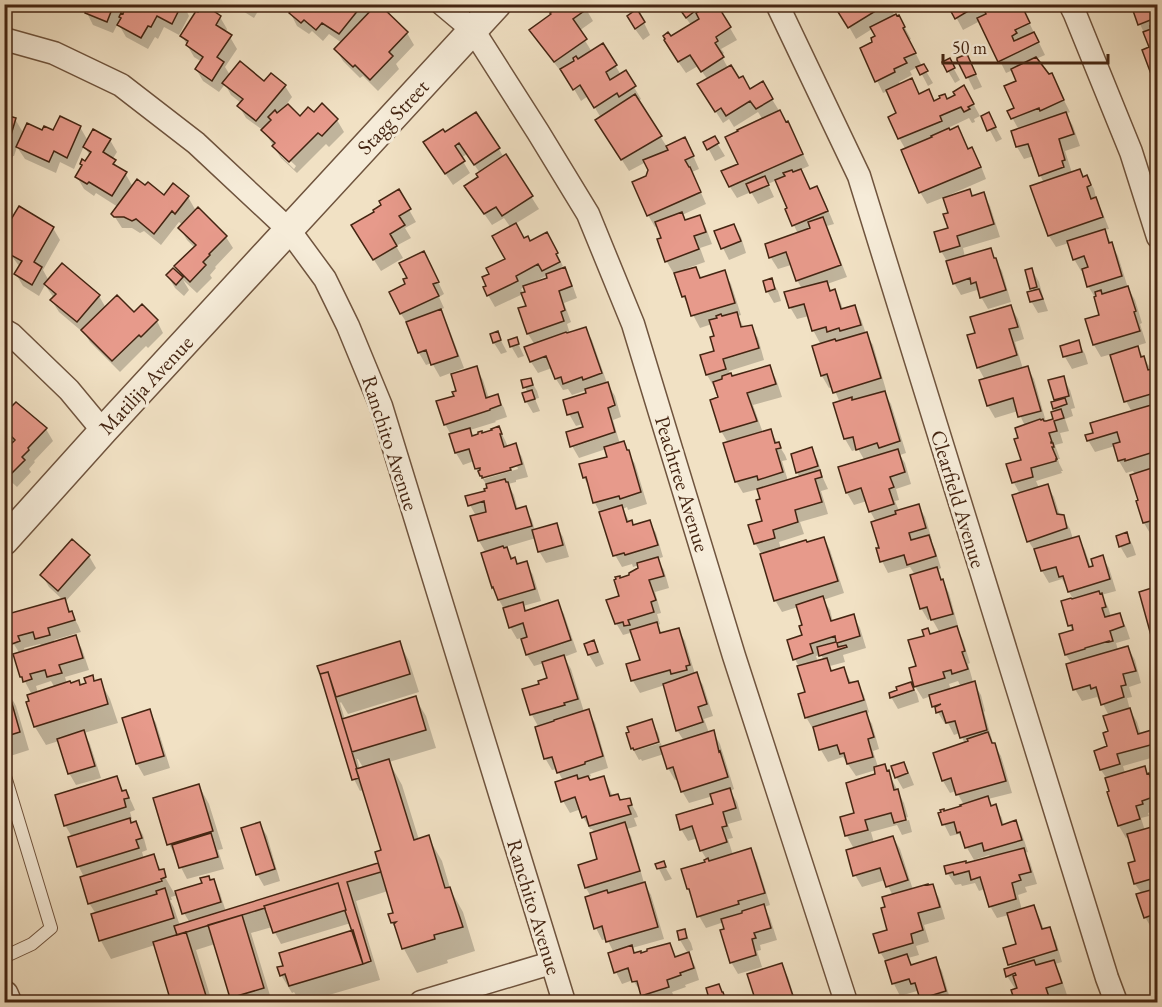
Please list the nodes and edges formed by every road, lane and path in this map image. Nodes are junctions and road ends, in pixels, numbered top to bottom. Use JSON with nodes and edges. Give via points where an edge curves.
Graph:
{"nodes":[{"id":1,"x":442,"y":4,"type":"edge"},
{"id":2,"x":497,"y":4,"type":"edge"},
{"id":3,"x":777,"y":4,"type":"edge"},
{"id":4,"x":1070,"y":4,"type":"edge"},
{"id":5,"x":473,"y":30,"type":"junction"},
{"id":6,"x":4,"y":39,"type":"edge"},
{"id":7,"x":288,"y":230,"type":"junction"},
{"id":8,"x":1158,"y":237,"type":"edge"},
{"id":9,"x":4,"y":330,"type":"edge"},
{"id":10,"x":104,"y":431,"type":"junction"},
{"id":11,"x":4,"y":541,"type":"edge"},
{"id":12,"x":4,"y":773,"type":"edge"},
{"id":13,"x":4,"y":957,"type":"edge"},
{"id":14,"x":551,"y":963,"type":"junction"},
{"id":15,"x":4,"y":995,"type":"edge"},
{"id":16,"x":7,"y":1002,"type":"edge"},
{"id":17,"x":421,"y":1002,"type":"edge"},
{"id":18,"x":564,"y":1002,"type":"edge"},
{"id":19,"x":846,"y":1002,"type":"edge"},
{"id":20,"x":1116,"y":1002,"type":"edge"}],
"edges":[{"from":1,"to":5,"type":"street","name":"Peachtree Avenue"},
{"from":2,"to":5,"type":"street","name":"Stagg Street"},
{"from":3,"to":20,"type":"street","name":"Clearfield Avenue","via":[[859,176]]},
{"from":4,"to":8,"type":"street","via":[[1131,152]]},
{"from":5,"to":7,"type":"street","name":"Stagg Street"},
{"from":5,"to":19,"type":"street","name":"Peachtree Avenue","via":[[588,214],[633,324]]},
{"from":6,"to":7,"type":"street","name":"Ranchito Avenue","via":[[54,53],[121,85],[196,143]]},
{"from":7,"to":10,"type":"street","name":"Matilija Avenue"},
{"from":7,"to":14,"type":"street","name":"Ranchito Avenue","via":[[325,279],[381,406]]},
{"from":9,"to":10,"type":"street","via":[[69,390]]},
{"from":10,"to":11,"type":"street","name":"Matilija Avenue"},
{"from":12,"to":13,"type":"lane","via":[[51,927],[32,944]]},
{"from":14,"to":17,"type":"street"},
{"from":14,"to":18,"type":"street","name":"Ranchito Avenue"},
{"from":15,"to":16,"type":"street"}]}
